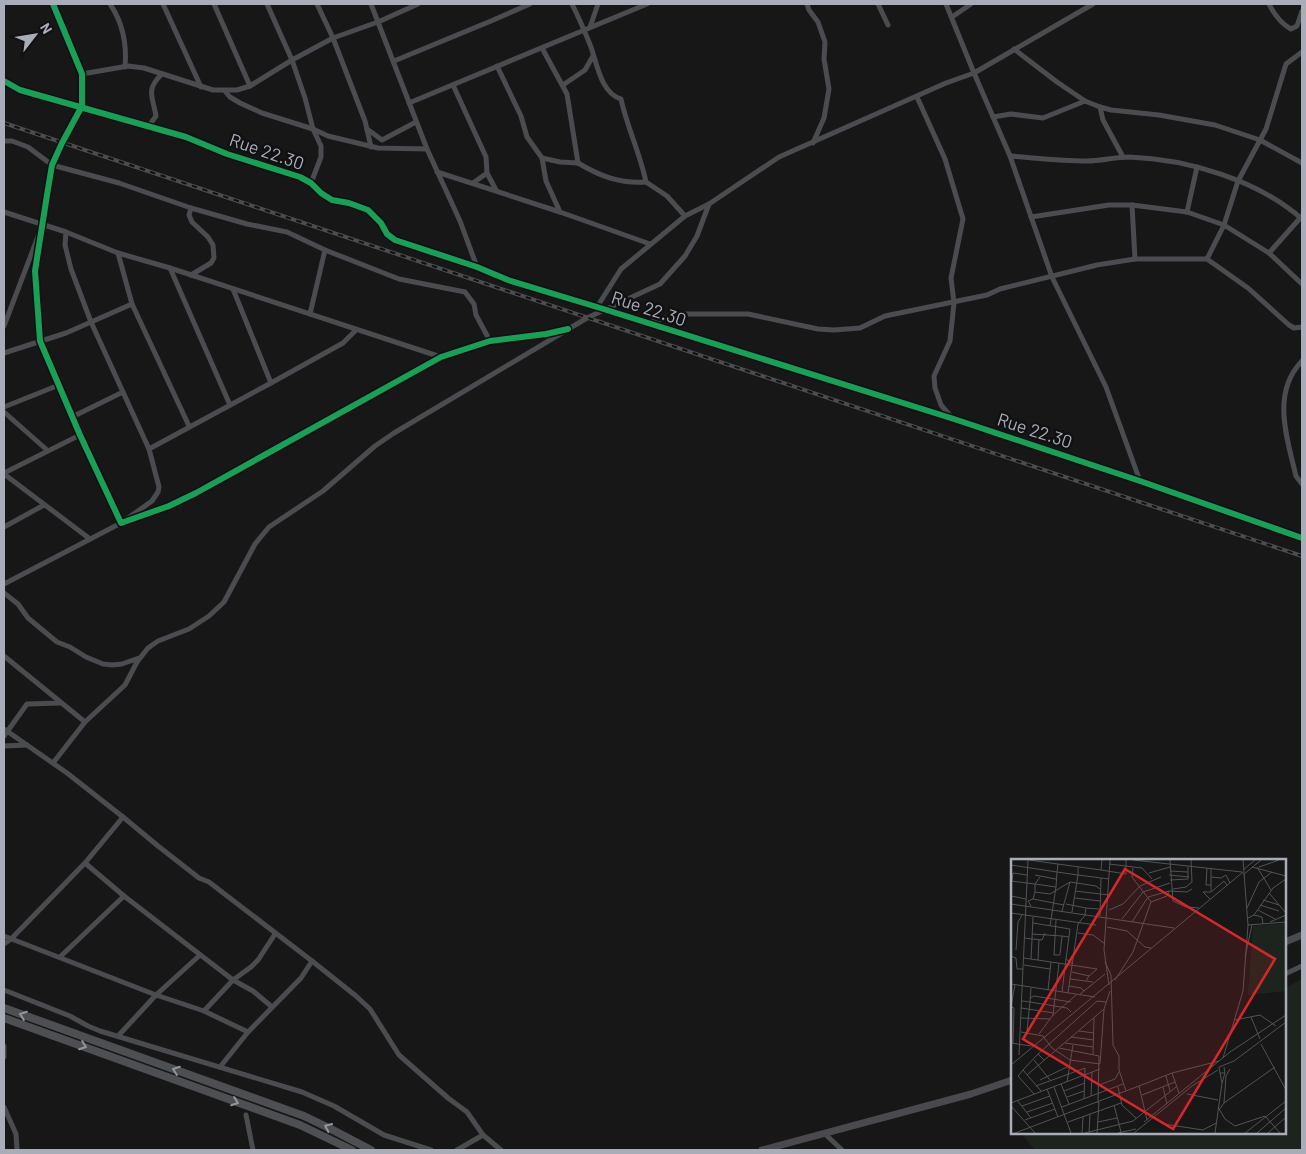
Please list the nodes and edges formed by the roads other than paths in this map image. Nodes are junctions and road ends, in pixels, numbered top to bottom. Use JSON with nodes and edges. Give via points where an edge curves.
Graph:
{"nodes":[{"id":1,"x":53,"y":4,"type":"edge"},
{"id":2,"x":110,"y":4,"type":"edge"},
{"id":3,"x":163,"y":4,"type":"edge"},
{"id":4,"x":214,"y":4,"type":"edge"},
{"id":5,"x":266,"y":4,"type":"edge"},
{"id":6,"x":317,"y":4,"type":"edge"},
{"id":7,"x":371,"y":4,"type":"edge"},
{"id":8,"x":418,"y":4,"type":"edge"},
{"id":9,"x":530,"y":4,"type":"edge"},
{"id":10,"x":572,"y":4,"type":"edge"},
{"id":11,"x":598,"y":4,"type":"edge"},
{"id":12,"x":647,"y":4,"type":"edge"},
{"id":13,"x":807,"y":4,"type":"edge"},
{"id":14,"x":878,"y":4,"type":"edge"},
{"id":15,"x":946,"y":4,"type":"edge"},
{"id":16,"x":971,"y":4,"type":"edge"},
{"id":17,"x":1093,"y":4,"type":"edge"},
{"id":18,"x":1269,"y":4,"type":"edge"},
{"id":19,"x":1302,"y":12,"type":"edge"},
{"id":20,"x":952,"y":17,"type":"junction"},
{"id":21,"x":378,"y":22,"type":"junction"},
{"id":22,"x":888,"y":25,"type":"dead end"},
{"id":23,"x":590,"y":27,"type":"junction"},
{"id":24,"x":584,"y":30,"type":"junction"},
{"id":25,"x":333,"y":38,"type":"junction"},
{"id":26,"x":542,"y":48,"type":"junction"},
{"id":27,"x":1014,"y":49,"type":"junction"},
{"id":28,"x":1302,"y":52,"type":"edge"},
{"id":29,"x":593,"y":56,"type":"junction"},
{"id":30,"x":292,"y":60,"type":"junction"},
{"id":31,"x":394,"y":61,"type":"junction"},
{"id":32,"x":124,"y":66,"type":"junction"},
{"id":33,"x":497,"y":66,"type":"junction"},
{"id":34,"x":974,"y":73,"type":"junction"},
{"id":35,"x":82,"y":74,"type":"junction"},
{"id":36,"x":162,"y":74,"type":"junction"},
{"id":37,"x":4,"y":81,"type":"edge"},
{"id":38,"x":563,"y":84,"type":"junction"},
{"id":39,"x":453,"y":85,"type":"junction"},
{"id":40,"x":250,"y":86,"type":"junction"},
{"id":41,"x":201,"y":87,"type":"junction"},
{"id":42,"x":225,"y":91,"type":"junction"},
{"id":43,"x":917,"y":97,"type":"junction"},
{"id":44,"x":1085,"y":101,"type":"junction"},
{"id":45,"x":409,"y":103,"type":"junction"},
{"id":46,"x":82,"y":106,"type":"junction"},
{"id":47,"x":1100,"y":107,"type":"junction"},
{"id":48,"x":993,"y":117,"type":"junction"},
{"id":49,"x":416,"y":122,"type":"junction"},
{"id":50,"x":148,"y":127,"type":"junction"},
{"id":51,"x":312,"y":128,"type":"junction"},
{"id":52,"x":367,"y":129,"type":"junction"},
{"id":53,"x":1260,"y":140,"type":"junction"},
{"id":54,"x":4,"y":141,"type":"edge"},
{"id":55,"x":813,"y":143,"type":"junction"},
{"id":56,"x":371,"y":147,"type":"junction"},
{"id":57,"x":427,"y":149,"type":"junction"},
{"id":58,"x":1010,"y":156,"type":"junction"},
{"id":59,"x":1123,"y":157,"type":"junction"},
{"id":60,"x":542,"y":158,"type":"junction"},
{"id":61,"x":578,"y":162,"type":"junction"},
{"id":62,"x":1302,"y":163,"type":"edge"},
{"id":63,"x":52,"y":165,"type":"junction"},
{"id":64,"x":1196,"y":167,"type":"junction"},
{"id":65,"x":437,"y":172,"type":"junction"},
{"id":66,"x":487,"y":173,"type":"junction"},
{"id":67,"x":1238,"y":181,"type":"junction"},
{"id":68,"x":646,"y":182,"type":"junction"},
{"id":69,"x":311,"y":183,"type":"junction"},
{"id":70,"x":473,"y":183,"type":"junction"},
{"id":71,"x":497,"y":191,"type":"junction"},
{"id":72,"x":709,"y":204,"type":"junction"},
{"id":73,"x":1132,"y":205,"type":"junction"},
{"id":74,"x":191,"y":208,"type":"junction"},
{"id":75,"x":4,"y":212,"type":"edge"},
{"id":76,"x":560,"y":212,"type":"junction"},
{"id":77,"x":1187,"y":212,"type":"junction"},
{"id":78,"x":685,"y":216,"type":"junction"},
{"id":79,"x":1031,"y":218,"type":"junction"},
{"id":80,"x":1302,"y":218,"type":"edge"},
{"id":81,"x":43,"y":224,"type":"junction"},
{"id":82,"x":1224,"y":225,"type":"junction"},
{"id":83,"x":66,"y":232,"type":"junction"},
{"id":84,"x":650,"y":244,"type":"junction"},
{"id":85,"x":325,"y":250,"type":"junction"},
{"id":86,"x":118,"y":253,"type":"junction"},
{"id":87,"x":1269,"y":253,"type":"junction"},
{"id":88,"x":1134,"y":259,"type":"junction"},
{"id":89,"x":1207,"y":259,"type":"junction"},
{"id":90,"x":477,"y":267,"type":"junction"},
{"id":91,"x":170,"y":268,"type":"junction"},
{"id":92,"x":191,"y":275,"type":"junction"},
{"id":93,"x":1052,"y":277,"type":"junction"},
{"id":94,"x":1302,"y":284,"type":"edge"},
{"id":95,"x":233,"y":289,"type":"junction"},
{"id":96,"x":954,"y":303,"type":"junction"},
{"id":97,"x":132,"y":304,"type":"junction"},
{"id":98,"x":597,"y":307,"type":"junction"},
{"id":99,"x":605,"y":310,"type":"junction"},
{"id":100,"x":310,"y":314,"type":"junction"},
{"id":101,"x":91,"y":322,"type":"junction"},
{"id":102,"x":646,"y":323,"type":"junction"},
{"id":103,"x":4,"y":326,"type":"edge"},
{"id":104,"x":1302,"y":326,"type":"edge"},
{"id":105,"x":568,"y":329,"type":"junction"},
{"id":106,"x":356,"y":330,"type":"junction"},
{"id":107,"x":40,"y":341,"type":"junction"},
{"id":108,"x":490,"y":341,"type":"junction"},
{"id":109,"x":4,"y":353,"type":"edge"},
{"id":110,"x":440,"y":357,"type":"junction"},
{"id":111,"x":1302,"y":361,"type":"edge"},
{"id":112,"x":272,"y":383,"type":"junction"},
{"id":113,"x":59,"y":386,"type":"junction"},
{"id":114,"x":122,"y":392,"type":"junction"},
{"id":115,"x":230,"y":405,"type":"junction"},
{"id":116,"x":4,"y":407,"type":"edge"},
{"id":117,"x":4,"y":412,"type":"edge"},
{"id":118,"x":72,"y":417,"type":"junction"},
{"id":119,"x":954,"y":419,"type":"junction"},
{"id":120,"x":189,"y":426,"type":"junction"},
{"id":121,"x":80,"y":435,"type":"junction"},
{"id":122,"x":149,"y":449,"type":"junction"},
{"id":123,"x":48,"y":450,"type":"junction"},
{"id":124,"x":4,"y":474,"type":"edge"},
{"id":125,"x":1140,"y":480,"type":"junction"},
{"id":126,"x":1302,"y":484,"type":"edge"},
{"id":127,"x":44,"y":505,"type":"junction"},
{"id":128,"x":121,"y":523,"type":"junction"},
{"id":129,"x":4,"y":527,"type":"edge"},
{"id":130,"x":1302,"y":538,"type":"edge"},
{"id":131,"x":90,"y":539,"type":"junction"},
{"id":132,"x":4,"y":584,"type":"edge"},
{"id":133,"x":4,"y":593,"type":"edge"},
{"id":134,"x":4,"y":656,"type":"edge"},
{"id":135,"x":140,"y":658,"type":"junction"},
{"id":136,"x":61,"y":703,"type":"junction"},
{"id":137,"x":85,"y":722,"type":"junction"},
{"id":138,"x":5,"y":732,"type":"edge"},
{"id":139,"x":27,"y":745,"type":"junction"},
{"id":140,"x":4,"y":746,"type":"edge"},
{"id":141,"x":53,"y":763,"type":"junction"},
{"id":142,"x":124,"y":817,"type":"junction"},
{"id":143,"x":85,"y":863,"type":"junction"},
{"id":144,"x":124,"y":896,"type":"junction"},
{"id":145,"x":275,"y":934,"type":"junction"},
{"id":146,"x":1302,"y":935,"type":"edge"},
{"id":147,"x":4,"y":936,"type":"edge"},
{"id":148,"x":11,"y":939,"type":"junction"},
{"id":149,"x":1286,"y":942,"type":"edge"},
{"id":150,"x":4,"y":944,"type":"edge"},
{"id":151,"x":200,"y":954,"type":"junction"},
{"id":152,"x":60,"y":957,"type":"junction"},
{"id":153,"x":312,"y":960,"type":"junction"},
{"id":154,"x":1302,"y":966,"type":"edge"},
{"id":155,"x":1286,"y":974,"type":"edge"},
{"id":156,"x":233,"y":980,"type":"junction"},
{"id":157,"x":4,"y":990,"type":"edge"},
{"id":158,"x":156,"y":995,"type":"junction"},
{"id":159,"x":272,"y":1007,"type":"junction"},
{"id":160,"x":4,"y":1008,"type":"edge"},
{"id":161,"x":204,"y":1011,"type":"junction"},
{"id":162,"x":4,"y":1018,"type":"edge"},
{"id":163,"x":248,"y":1032,"type":"junction"},
{"id":164,"x":119,"y":1035,"type":"junction"},
{"id":165,"x":4,"y":1046,"type":"edge"},
{"id":166,"x":4,"y":1057,"type":"edge"},
{"id":167,"x":220,"y":1067,"type":"junction"},
{"id":168,"x":1011,"y":1080,"type":"edge"},
{"id":169,"x":4,"y":1107,"type":"edge"},
{"id":170,"x":246,"y":1115,"type":"dead end"},
{"id":171,"x":825,"y":1134,"type":"junction"},
{"id":172,"x":483,"y":1135,"type":"junction"},
{"id":173,"x":17,"y":1150,"type":"edge"},
{"id":174,"x":253,"y":1150,"type":"edge"},
{"id":175,"x":352,"y":1150,"type":"edge"},
{"id":176,"x":371,"y":1150,"type":"edge"},
{"id":177,"x":431,"y":1150,"type":"edge"},
{"id":178,"x":457,"y":1150,"type":"edge"},
{"id":179,"x":501,"y":1150,"type":"edge"},
{"id":180,"x":762,"y":1150,"type":"edge"},
{"id":181,"x":842,"y":1150,"type":"edge"}],
"edges":[{"from":1,"to":35,"type":"street"},
{"from":2,"to":32,"type":"street","via":[[121,24],[125,41]]},
{"from":3,"to":41,"type":"street"},
{"from":4,"to":40,"type":"street"},
{"from":5,"to":30,"type":"street"},
{"from":6,"to":25,"type":"street"},
{"from":7,"to":21,"type":"street"},
{"from":8,"to":21,"type":"street"},
{"from":9,"to":31,"type":"street"},
{"from":10,"to":24,"type":"street"},
{"from":11,"to":23,"type":"street"},
{"from":12,"to":23,"type":"street"},
{"from":13,"to":55,"type":"street","via":[[825,42],[824,60],[829,89],[824,118]]},
{"from":14,"to":22,"type":"street"},
{"from":15,"to":20,"type":"street"},
{"from":16,"to":20,"type":"street"},
{"from":17,"to":27,"type":"street"},
{"from":18,"to":19,"type":"street","via":[[1284,25],[1291,28],[1296,26]]},
{"from":20,"to":34,"type":"street"},
{"from":21,"to":25,"type":"street"},
{"from":21,"to":31,"type":"street"},
{"from":23,"to":24,"type":"street"},
{"from":24,"to":26,"type":"street"},
{"from":24,"to":29,"type":"street"},
{"from":25,"to":30,"type":"street"},
{"from":25,"to":52,"type":"street"},
{"from":26,"to":33,"type":"street"},
{"from":26,"to":38,"type":"street"},
{"from":27,"to":34,"type":"street"},
{"from":27,"to":44,"type":"street"},
{"from":28,"to":53,"type":"street","via":[[1286,64]]},
{"from":29,"to":38,"type":"street","via":[[585,70]]},
{"from":29,"to":68,"type":"street","via":[[610,92],[620,99]]},
{"from":30,"to":40,"type":"street"},
{"from":30,"to":51,"type":"street"},
{"from":31,"to":45,"type":"street"},
{"from":32,"to":35,"type":"street"},
{"from":32,"to":36,"type":"street"},
{"from":33,"to":39,"type":"street"},
{"from":33,"to":60,"type":"street","via":[[521,116],[527,137]]},
{"from":34,"to":43,"type":"street"},
{"from":34,"to":48,"type":"street"},
{"from":35,"to":46,"type":"street"},
{"from":36,"to":41,"type":"street"},
{"from":36,"to":50,"type":"street","via":[[152,87],[156,116]]},
{"from":37,"to":46,"type":"street","name":"Rue 22.30","via":[[20,90]]},
{"from":38,"to":61,"type":"street"},
{"from":39,"to":45,"type":"street"},
{"from":39,"to":66,"type":"street","via":[[486,157]]},
{"from":40,"to":42,"type":"street"},
{"from":41,"to":42,"type":"street"},
{"from":42,"to":51,"type":"street","via":[[240,103],[262,113]]},
{"from":43,"to":55,"type":"street"},
{"from":43,"to":96,"type":"street","via":[[945,159],[963,219],[950,278]]},
{"from":44,"to":47,"type":"street"},
{"from":44,"to":48,"type":"street","via":[[1043,118],[1011,114]]},
{"from":45,"to":49,"type":"street"},
{"from":46,"to":50,"type":"street","name":"Rue 22.30"},
{"from":46,"to":63,"type":"street"},
{"from":47,"to":53,"type":"street","via":[[1215,125]]},
{"from":47,"to":59,"type":"street","via":[[1103,120]]},
{"from":48,"to":58,"type":"street"},
{"from":49,"to":52,"type":"street","via":[[382,140]]},
{"from":49,"to":57,"type":"street"},
{"from":50,"to":69,"type":"street","name":"Rue 22.30","via":[[186,137]]},
{"from":51,"to":56,"type":"street","via":[[328,136]]},
{"from":51,"to":69,"type":"street","via":[[321,146],[321,157]]},
{"from":52,"to":56,"type":"street"},
{"from":53,"to":62,"type":"street"},
{"from":53,"to":67,"type":"street"},
{"from":54,"to":63,"type":"street","via":[[28,147]]},
{"from":55,"to":72,"type":"street","via":[[779,157]]},
{"from":56,"to":57,"type":"street"},
{"from":57,"to":65,"type":"street"},
{"from":58,"to":59,"type":"street","via":[[1086,161]]},
{"from":58,"to":79,"type":"street"},
{"from":59,"to":64,"type":"street","via":[[1154,158]]},
{"from":60,"to":61,"type":"street"},
{"from":60,"to":76,"type":"street","via":[[546,181]]},
{"from":61,"to":68,"type":"street","via":[[613,180]]},
{"from":63,"to":74,"type":"street","via":[[119,183]]},
{"from":63,"to":81,"type":"street"},
{"from":64,"to":67,"type":"street"},
{"from":64,"to":77,"type":"street"},
{"from":65,"to":70,"type":"street"},
{"from":65,"to":90,"type":"street"},
{"from":66,"to":70,"type":"street"},
{"from":66,"to":71,"type":"street"},
{"from":67,"to":80,"type":"street"},
{"from":67,"to":82,"type":"street"},
{"from":68,"to":78,"type":"street","via":[[667,196]]},
{"from":69,"to":90,"type":"street","name":"Rue 22.30","via":[[332,200],[368,210],[395,240]]},
{"from":70,"to":71,"type":"street"},
{"from":71,"to":76,"type":"street"},
{"from":72,"to":78,"type":"street"},
{"from":72,"to":99,"type":"street","via":[[697,236],[685,256],[660,284]]},
{"from":73,"to":77,"type":"street"},
{"from":73,"to":79,"type":"street","via":[[1109,205]]},
{"from":73,"to":88,"type":"street"},
{"from":74,"to":85,"type":"street","via":[[287,232]]},
{"from":74,"to":92,"type":"street","via":[[192,222],[208,237],[214,252],[211,263]]},
{"from":75,"to":81,"type":"street"},
{"from":76,"to":84,"type":"street"},
{"from":77,"to":82,"type":"street"},
{"from":78,"to":84,"type":"street"},
{"from":79,"to":93,"type":"street"},
{"from":80,"to":87,"type":"street"},
{"from":81,"to":83,"type":"street"},
{"from":81,"to":103,"type":"street"},
{"from":81,"to":107,"type":"street","via":[[35,271]]},
{"from":82,"to":87,"type":"street"},
{"from":82,"to":89,"type":"street"},
{"from":83,"to":86,"type":"street"},
{"from":83,"to":101,"type":"street","via":[[70,269]]},
{"from":84,"to":98,"type":"street","via":[[621,269]]},
{"from":85,"to":100,"type":"street"},
{"from":85,"to":108,"type":"street","via":[[399,279],[465,292],[474,304],[476,315]]},
{"from":86,"to":91,"type":"street"},
{"from":86,"to":97,"type":"street"},
{"from":87,"to":94,"type":"street"},
{"from":88,"to":89,"type":"street"},
{"from":88,"to":93,"type":"street"},
{"from":89,"to":104,"type":"street","via":[[1248,288],[1289,325],[1294,328]]},
{"from":90,"to":98,"type":"street","name":"Rue 22.30","via":[[508,280]]},
{"from":91,"to":92,"type":"street"},
{"from":91,"to":115,"type":"street"},
{"from":92,"to":95,"type":"street"},
{"from":93,"to":96,"type":"street"},
{"from":93,"to":125,"type":"street","via":[[1106,387]]},
{"from":95,"to":100,"type":"street"},
{"from":95,"to":112,"type":"street"},
{"from":96,"to":102,"type":"street","via":[[885,316],[860,328],[834,330],[748,314],[681,314]]},
{"from":96,"to":119,"type":"street","via":[[950,341],[934,376],[941,405]]},
{"from":97,"to":101,"type":"street"},
{"from":97,"to":120,"type":"street"},
{"from":98,"to":99,"type":"street","name":"Rue 22.30"},
{"from":99,"to":102,"type":"street","name":"Rue 22.30"},
{"from":99,"to":105,"type":"street"},
{"from":100,"to":106,"type":"street"},
{"from":101,"to":107,"type":"street"},
{"from":101,"to":114,"type":"street"},
{"from":102,"to":119,"type":"street","name":"Rue 22.30"},
{"from":105,"to":108,"type":"street"},
{"from":105,"to":135,"type":"street","via":[[394,433],[322,491],[269,527],[255,544],[224,602],[189,629],[153,644]]},
{"from":106,"to":110,"type":"street"},
{"from":106,"to":112,"type":"street","via":[[343,342]]},
{"from":107,"to":109,"type":"street"},
{"from":107,"to":113,"type":"street"},
{"from":108,"to":110,"type":"street"},
{"from":110,"to":128,"type":"street","via":[[196,493]]},
{"from":111,"to":126,"type":"street","via":[[1290,377],[1283,406],[1296,476]]},
{"from":112,"to":115,"type":"street"},
{"from":113,"to":116,"type":"street"},
{"from":113,"to":118,"type":"street"},
{"from":114,"to":118,"type":"street"},
{"from":114,"to":122,"type":"street"},
{"from":115,"to":120,"type":"street"},
{"from":117,"to":123,"type":"street"},
{"from":118,"to":121,"type":"street"},
{"from":119,"to":125,"type":"street","name":"Rue 22.30"},
{"from":120,"to":122,"type":"street"},
{"from":121,"to":123,"type":"street"},
{"from":121,"to":128,"type":"street"},
{"from":122,"to":128,"type":"street","via":[[158,492],[152,501]]},
{"from":123,"to":124,"type":"street"},
{"from":124,"to":127,"type":"street"},
{"from":125,"to":130,"type":"street","name":"Rue 22.30"},
{"from":127,"to":129,"type":"street"},
{"from":127,"to":131,"type":"street"},
{"from":128,"to":131,"type":"street"},
{"from":131,"to":132,"type":"street"},
{"from":133,"to":135,"type":"street","via":[[57,642],[86,657],[112,665]]},
{"from":134,"to":136,"type":"street"},
{"from":135,"to":137,"type":"street","via":[[125,685]]},
{"from":136,"to":137,"type":"street"},
{"from":136,"to":138,"type":"street","via":[[27,704]]},
{"from":137,"to":141,"type":"street"},
{"from":138,"to":139,"type":"street"},
{"from":139,"to":140,"type":"street"},
{"from":139,"to":141,"type":"street"},
{"from":141,"to":142,"type":"street"},
{"from":142,"to":143,"type":"street"},
{"from":142,"to":145,"type":"street"},
{"from":143,"to":144,"type":"street"},
{"from":143,"to":148,"type":"street"},
{"from":144,"to":151,"type":"street"},
{"from":144,"to":152,"type":"street"},
{"from":145,"to":153,"type":"street"},
{"from":145,"to":156,"type":"street","via":[[252,967]]},
{"from":146,"to":149,"type":"street"},
{"from":147,"to":148,"type":"street"},
{"from":148,"to":150,"type":"street"},
{"from":148,"to":152,"type":"street"},
{"from":151,"to":156,"type":"street"},
{"from":151,"to":158,"type":"street"},
{"from":152,"to":158,"type":"street"},
{"from":153,"to":159,"type":"street","via":[[301,978]]},
{"from":153,"to":172,"type":"street","via":[[370,1009],[399,1055],[467,1112]]},
{"from":154,"to":155,"type":"street"},
{"from":156,"to":159,"type":"street"},
{"from":156,"to":161,"type":"street"},
{"from":157,"to":164,"type":"street","via":[[88,1026]]},
{"from":158,"to":161,"type":"street"},
{"from":158,"to":164,"type":"street"},
{"from":159,"to":163,"type":"street"},
{"from":176,"to":160,"type":"main road","one_way":true,"via":[[304,1116]]},
{"from":161,"to":163,"type":"street"},
{"from":162,"to":175,"type":"main road","one_way":true,"via":[[300,1125]]},
{"from":163,"to":167,"type":"street"},
{"from":164,"to":167,"type":"street"},
{"from":165,"to":166,"type":"street"},
{"from":167,"to":177,"type":"street","via":[[302,1092],[384,1135]]},
{"from":168,"to":171,"type":"street"},
{"from":169,"to":173,"type":"street","via":[[16,1134]]},
{"from":170,"to":174,"type":"street"},
{"from":171,"to":180,"type":"street"},
{"from":171,"to":181,"type":"street"},
{"from":172,"to":178,"type":"street"},
{"from":172,"to":179,"type":"street"}]}
